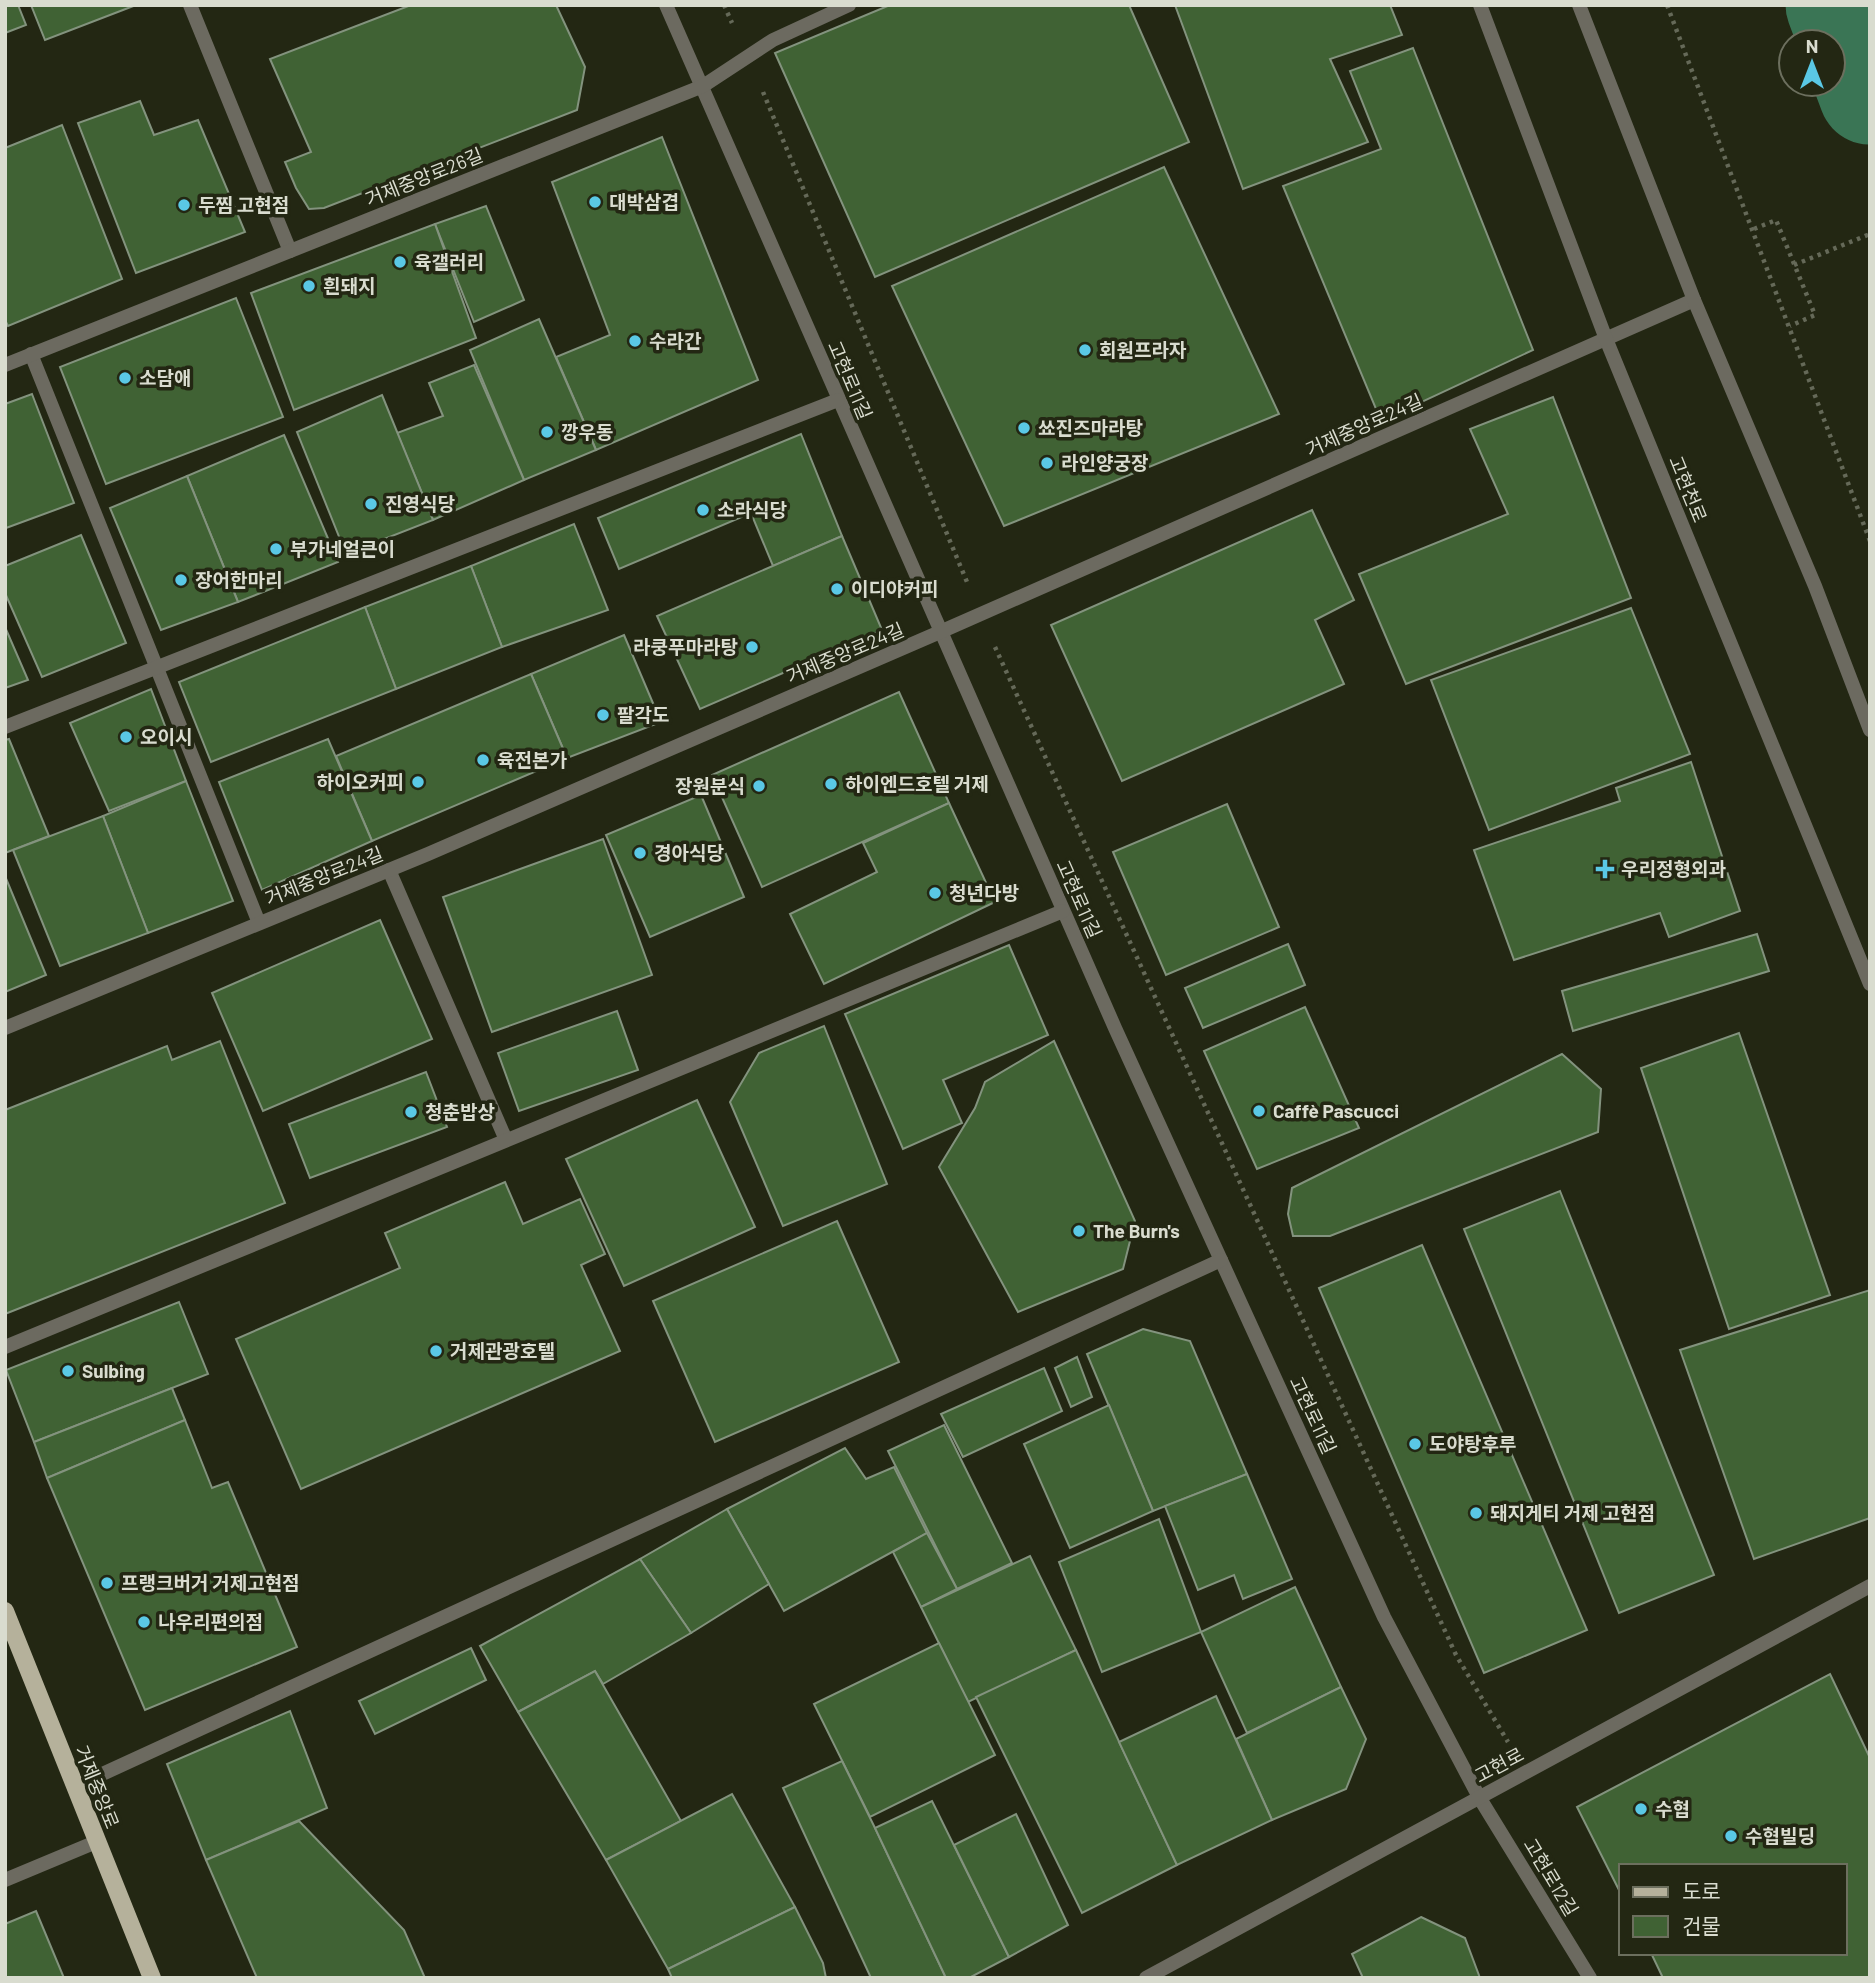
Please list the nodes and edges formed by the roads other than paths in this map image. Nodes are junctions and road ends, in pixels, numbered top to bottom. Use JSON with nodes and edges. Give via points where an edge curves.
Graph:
{"nodes":[{"id":1,"x":190,"y":5,"type":"edge"},
{"id":2,"x":666,"y":5,"type":"edge"},
{"id":3,"x":849,"y":5,"type":"edge"},
{"id":4,"x":1480,"y":5,"type":"edge"},
{"id":5,"x":1579,"y":5,"type":"edge"},
{"id":6,"x":703,"y":86,"type":"junction"},
{"id":7,"x":290,"y":251,"type":"junction"},
{"id":8,"x":1694,"y":300,"type":"junction"},
{"id":9,"x":1606,"y":339,"type":"junction"},
{"id":10,"x":31,"y":354,"type":"junction"},
{"id":11,"x":5,"y":365,"type":"edge"},
{"id":12,"x":838,"y":400,"type":"junction"},
{"id":13,"x":940,"y":632,"type":"junction"},
{"id":14,"x":155,"y":668,"type":"junction"},
{"id":15,"x":5,"y":727,"type":"edge"},
{"id":16,"x":1870,"y":730,"type":"edge"},
{"id":17,"x":389,"y":870,"type":"junction"},
{"id":18,"x":1063,"y":911,"type":"junction"},
{"id":19,"x":259,"y":923,"type":"junction"},
{"id":20,"x":1870,"y":984,"type":"edge"},
{"id":21,"x":5,"y":1028,"type":"edge"},
{"id":22,"x":506,"y":1140,"type":"junction"},
{"id":23,"x":1221,"y":1260,"type":"junction"},
{"id":24,"x":5,"y":1347,"type":"edge"},
{"id":25,"x":1870,"y":1587,"type":"edge"},
{"id":26,"x":5,"y":1611,"type":"edge"},
{"id":27,"x":74,"y":1787,"type":"junction"},
{"id":28,"x":1479,"y":1797,"type":"junction"},
{"id":29,"x":96,"y":1842,"type":"junction"},
{"id":30,"x":5,"y":1880,"type":"edge"},
{"id":31,"x":152,"y":1978,"type":"edge"},
{"id":32,"x":1146,"y":1978,"type":"edge"},
{"id":33,"x":1590,"y":1978,"type":"edge"}],
"edges":[{"from":1,"to":7,"type":"street"},
{"from":2,"to":6,"type":"street","name":"고현로11길"},
{"from":3,"to":6,"type":"street","name":"거제중앙로26길","via":[[773,40]]},
{"from":4,"to":9,"type":"street","name":"고현천로"},
{"from":5,"to":8,"type":"street"},
{"from":6,"to":7,"type":"street","name":"거제중앙로26길"},
{"from":6,"to":12,"type":"street","name":"고현로11길"},
{"from":7,"to":10,"type":"street","name":"거제중앙로26길"},
{"from":8,"to":9,"type":"street","name":"거제중앙로24길"},
{"from":8,"to":16,"type":"street","via":[[1815,586]]},
{"from":9,"to":13,"type":"street","name":"거제중앙로24길"},
{"from":9,"to":20,"type":"street","name":"고현천로"},
{"from":10,"to":11,"type":"street","name":"거제중앙로26길"},
{"from":10,"to":14,"type":"street"},
{"from":12,"to":13,"type":"street","name":"고현로11길"},
{"from":12,"to":14,"type":"street"},
{"from":13,"to":17,"type":"street","name":"거제중앙로24길"},
{"from":13,"to":18,"type":"street","name":"고현로11길"},
{"from":14,"to":15,"type":"street"},
{"from":14,"to":19,"type":"street"},
{"from":17,"to":19,"type":"street","name":"거제중앙로24길"},
{"from":17,"to":22,"type":"street"},
{"from":18,"to":22,"type":"street"},
{"from":18,"to":23,"type":"street","name":"고현로11길"},
{"from":19,"to":21,"type":"street","name":"거제중앙로24길"},
{"from":22,"to":24,"type":"street"},
{"from":23,"to":27,"type":"street"},
{"from":23,"to":28,"type":"street","name":"고현로11길","via":[[1384,1617]]},
{"from":25,"to":28,"type":"street","name":"고현로"},
{"from":26,"to":27,"type":"main road","name":"거제중앙로"},
{"from":27,"to":29,"type":"main road","name":"거제중앙로"},
{"from":28,"to":32,"type":"street","name":"고현로"},
{"from":28,"to":33,"type":"street","name":"고현로12길"},
{"from":29,"to":30,"type":"street"},
{"from":29,"to":31,"type":"main road","name":"거제중앙로"}]}
